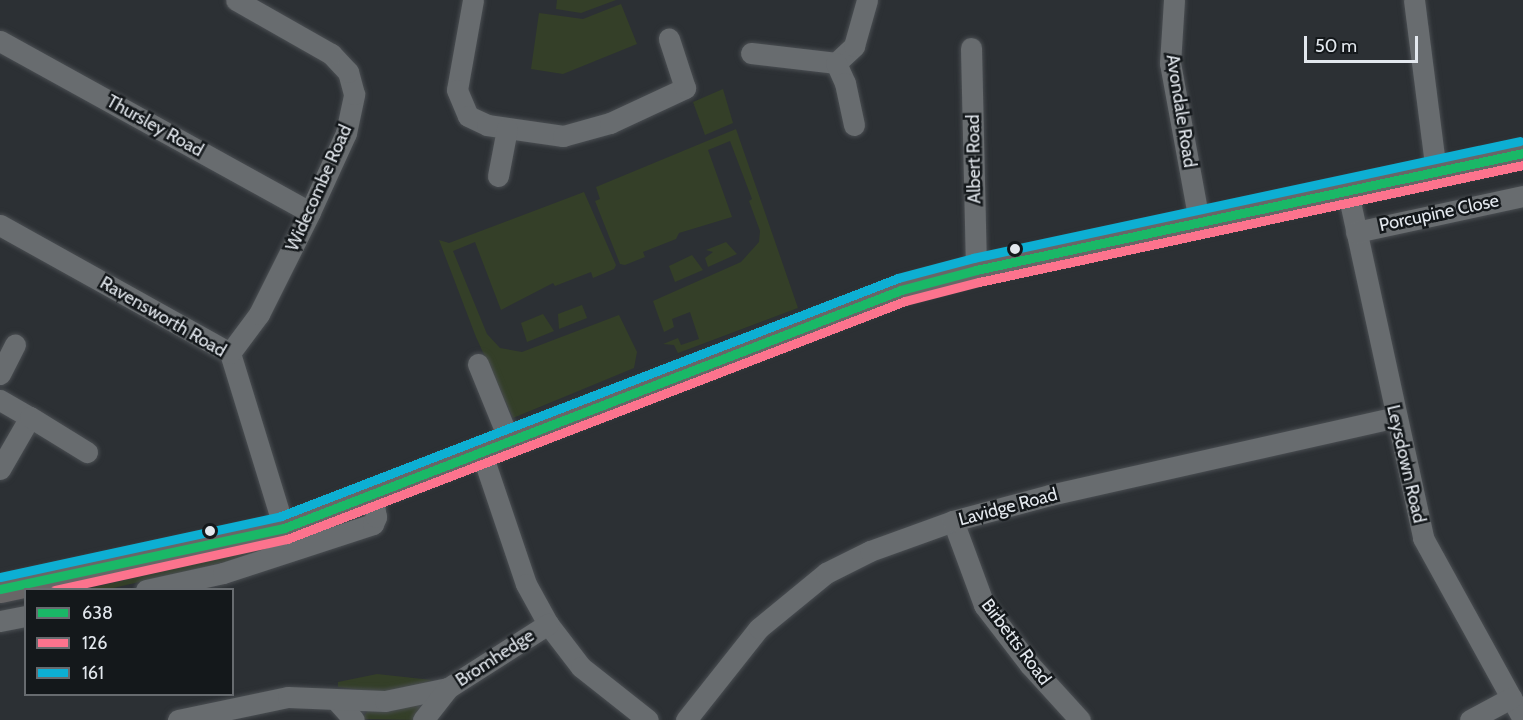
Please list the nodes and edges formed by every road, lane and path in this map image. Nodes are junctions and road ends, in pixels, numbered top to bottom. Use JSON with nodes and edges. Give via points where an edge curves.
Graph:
{"nodes":[{"id":1,"x":236,"y":0,"type":"edge"},
{"id":2,"x":473,"y":0,"type":"edge"},
{"id":3,"x":867,"y":0,"type":"edge"},
{"id":4,"x":1174,"y":0,"type":"edge"},
{"id":5,"x":1414,"y":0,"type":"edge"},
{"id":6,"x":669,"y":39,"type":"dead end"},
{"id":7,"x":0,"y":41,"type":"edge"},
{"id":8,"x":971,"y":48,"type":"dead end"},
{"id":9,"x":751,"y":54,"type":"dead end"},
{"id":10,"x":836,"y":63,"type":"junction"},
{"id":11,"x":854,"y":125,"type":"dead end"},
{"id":12,"x":507,"y":129,"type":"junction"},
{"id":13,"x":1523,"y":153,"type":"edge"},
{"id":14,"x":1436,"y":171,"type":"junction"},
{"id":15,"x":498,"y":176,"type":"dead end"},
{"id":16,"x":1347,"y":188,"type":"junction"},
{"id":17,"x":1523,"y":196,"type":"edge"},
{"id":18,"x":310,"y":212,"type":"junction"},
{"id":19,"x":1199,"y":221,"type":"junction"},
{"id":20,"x":0,"y":225,"type":"edge"},
{"id":21,"x":1356,"y":232,"type":"junction"},
{"id":22,"x":976,"y":270,"type":"junction"},
{"id":23,"x":15,"y":345,"type":"dead end"},
{"id":24,"x":230,"y":352,"type":"junction"},
{"id":25,"x":478,"y":364,"type":"dead end"},
{"id":26,"x":0,"y":374,"type":"edge"},
{"id":27,"x":0,"y":400,"type":"edge"},
{"id":28,"x":30,"y":417,"type":"junction"},
{"id":29,"x":1396,"y":417,"type":"junction"},
{"id":30,"x":509,"y":440,"type":"junction"},
{"id":31,"x":481,"y":451,"type":"junction"},
{"id":32,"x":87,"y":452,"type":"dead end"},
{"id":33,"x":0,"y":469,"type":"edge"},
{"id":34,"x":372,"y":494,"type":"junction"},
{"id":35,"x":953,"y":521,"type":"junction"},
{"id":36,"x":284,"y":528,"type":"junction"},
{"id":37,"x":155,"y":588,"type":"edge"},
{"id":38,"x":0,"y":589,"type":"edge"},
{"id":39,"x":24,"y":616,"type":"edge"},
{"id":40,"x":0,"y":621,"type":"edge"},
{"id":41,"x":548,"y":624,"type":"junction"},
{"id":42,"x":448,"y":688,"type":"junction"},
{"id":43,"x":1511,"y":698,"type":"junction"},
{"id":44,"x":335,"y":699,"type":"junction"},
{"id":45,"x":1523,"y":719,"type":"edge"},
{"id":46,"x":178,"y":720,"type":"edge"},
{"id":47,"x":354,"y":720,"type":"edge"},
{"id":48,"x":423,"y":720,"type":"edge"},
{"id":49,"x":648,"y":720,"type":"edge"},
{"id":50,"x":686,"y":720,"type":"edge"},
{"id":51,"x":1080,"y":720,"type":"edge"},
{"id":52,"x":1470,"y":720,"type":"edge"}],
"edges":[{"from":1,"to":18,"type":"street","name":"Widecombe Road","via":[[331,54],[351,79],[354,105],[346,133]]},
{"from":2,"to":12,"type":"street","via":[[457,90],[468,116]]},
{"from":3,"to":10,"type":"street","via":[[854,46]]},
{"from":4,"to":19,"type":"street","name":"Avondale Road","via":[[1170,63]]},
{"from":5,"to":14,"type":"street"},
{"from":6,"to":12,"type":"street","via":[[685,88],[610,123],[563,136]]},
{"from":7,"to":18,"type":"street","name":"Thursley Road"},
{"from":8,"to":22,"type":"street","name":"Albert Road"},
{"from":9,"to":10,"type":"street"},
{"from":10,"to":11,"type":"street","via":[[845,83]]},
{"from":12,"to":15,"type":"street"},
{"from":13,"to":14,"type":"main road"},
{"from":14,"to":16,"type":"main road"},
{"from":16,"to":19,"type":"main road"},
{"from":16,"to":21,"type":"street","name":"Leysdown Road"},
{"from":17,"to":21,"type":"street","name":"Porcupine Close"},
{"from":18,"to":24,"type":"street","name":"Widecombe Road","via":[[259,314]]},
{"from":19,"to":22,"type":"main road"},
{"from":20,"to":24,"type":"street","name":"Ravensworth Road"},
{"from":21,"to":29,"type":"street","name":"Leysdown Road"},
{"from":22,"to":30,"type":"main road","via":[[901,290]]},
{"from":23,"to":26,"type":"street"},
{"from":24,"to":36,"type":"street","name":"Ravensworth Road"},
{"from":25,"to":30,"type":"street"},
{"from":27,"to":28,"type":"street"},
{"from":28,"to":32,"type":"street"},
{"from":28,"to":33,"type":"street"},
{"from":29,"to":35,"type":"street","name":"Lavidge Road","via":[[1050,495]]},
{"from":29,"to":43,"type":"street","name":"Leysdown Road","via":[[1423,538]]},
{"from":30,"to":31,"type":"main road"},
{"from":31,"to":34,"type":"main road"},
{"from":31,"to":41,"type":"street","via":[[526,584]]},
{"from":34,"to":36,"type":"main road"},
{"from":34,"to":37,"type":"street","via":[[376,517],[373,524],[223,573]]},
{"from":35,"to":50,"type":"street","name":"Lavidge Road","via":[[870,551],[826,573],[759,628]]},
{"from":35,"to":51,"type":"street","name":"Birbetts Road","via":[[984,605],[1030,665]]},
{"from":36,"to":38,"type":"main road"},
{"from":39,"to":40,"type":"street"},
{"from":41,"to":42,"type":"street","name":"Bromhedge"},
{"from":41,"to":49,"type":"street","via":[[581,667]]},
{"from":42,"to":44,"type":"street","name":"Bromhedge","via":[[400,700]]},
{"from":42,"to":48,"type":"street"},
{"from":43,"to":45,"type":"street","name":"Leysdown Road"},
{"from":43,"to":52,"type":"street"},
{"from":44,"to":46,"type":"street","name":"Bromhedge","via":[[288,697]]},
{"from":44,"to":47,"type":"street"}]}
